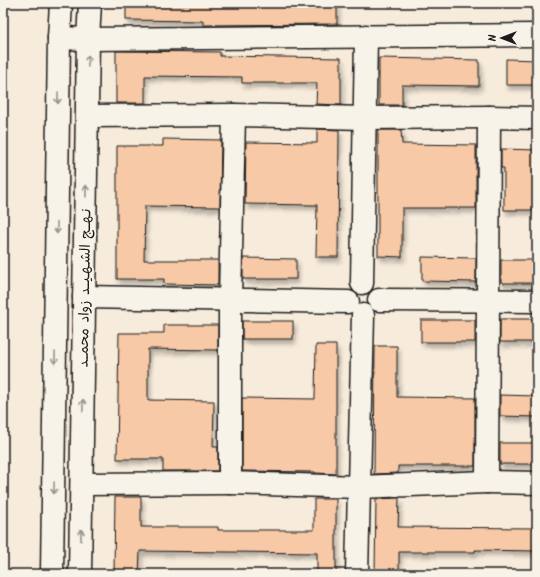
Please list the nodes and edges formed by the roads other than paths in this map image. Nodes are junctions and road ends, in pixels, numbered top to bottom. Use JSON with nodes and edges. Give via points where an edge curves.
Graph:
{"nodes":[{"id":1,"x":61,"y":3,"type":"edge"},
{"id":2,"x":90,"y":3,"type":"edge"},
{"id":3,"x":537,"y":35,"type":"edge"},
{"id":4,"x":366,"y":36,"type":"junction"},
{"id":5,"x":59,"y":38,"type":"junction"},
{"id":6,"x":88,"y":39,"type":"junction"},
{"id":7,"x":234,"y":115,"type":"junction"},
{"id":8,"x":87,"y":116,"type":"junction"},
{"id":9,"x":489,"y":117,"type":"junction"},
{"id":10,"x":365,"y":118,"type":"junction"},
{"id":11,"x":537,"y":118,"type":"edge"},
{"id":12,"x":362,"y":283,"type":"junction"},
{"id":13,"x":84,"y":297,"type":"junction"},
{"id":14,"x":230,"y":300,"type":"junction"},
{"id":15,"x":379,"y":300,"type":"junction"},
{"id":16,"x":488,"y":301,"type":"junction"},
{"id":17,"x":537,"y":301,"type":"edge"},
{"id":18,"x":356,"y":308,"type":"junction"},
{"id":19,"x":487,"y":482,"type":"junction"},
{"id":20,"x":230,"y":483,"type":"junction"},
{"id":21,"x":537,"y":483,"type":"edge"},
{"id":22,"x":82,"y":484,"type":"junction"},
{"id":23,"x":359,"y":487,"type":"junction"},
{"id":24,"x":52,"y":574,"type":"edge"},
{"id":25,"x":80,"y":574,"type":"edge"},
{"id":26,"x":357,"y":574,"type":"edge"}],
"edges":[{"from":1,"to":5,"type":"street","name":"نـهــج الشـهـيــد زواد محمــد"},
{"from":2,"to":6,"type":"street","name":"نـهــج الشـهـيــد زواد محمــد"},
{"from":3,"to":4,"type":"street"},
{"from":4,"to":6,"type":"street"},
{"from":4,"to":10,"type":"street"},
{"from":5,"to":6,"type":"street"},
{"from":5,"to":24,"type":"street","name":"نـهــج الشـهـيــد زواد محمــد","one_way":true},
{"from":8,"to":6,"type":"street","name":"نـهــج الشـهـيــد زواد محمــد","one_way":true},
{"from":7,"to":8,"type":"street"},
{"from":7,"to":10,"type":"street"},
{"from":7,"to":14,"type":"street"},
{"from":13,"to":8,"type":"street","name":"نـهــج الشـهـيــد زواد محمــد","one_way":true},
{"from":9,"to":10,"type":"street"},
{"from":9,"to":11,"type":"street"},
{"from":9,"to":16,"type":"street"},
{"from":10,"to":12,"type":"street"},
{"from":12,"to":15,"type":"street","via":[[375,288]]},
{"from":12,"to":18,"type":"street","via":[[354,286],[349,293]]},
{"from":13,"to":14,"type":"street"},
{"from":22,"to":13,"type":"street","name":"نـهــج الشـهـيــد زواد محمــد","one_way":true},
{"from":14,"to":18,"type":"street"},
{"from":14,"to":20,"type":"street"},
{"from":15,"to":16,"type":"street"},
{"from":15,"to":18,"type":"street","via":[[374,311]]},
{"from":16,"to":17,"type":"street"},
{"from":16,"to":19,"type":"street"},
{"from":18,"to":23,"type":"street"},
{"from":19,"to":21,"type":"street"},
{"from":19,"to":23,"type":"street"},
{"from":20,"to":22,"type":"street"},
{"from":20,"to":23,"type":"street"},
{"from":25,"to":22,"type":"street","name":"نـهــج الشـهـيــد زواد محمــد","one_way":true},
{"from":23,"to":26,"type":"street"}]}
